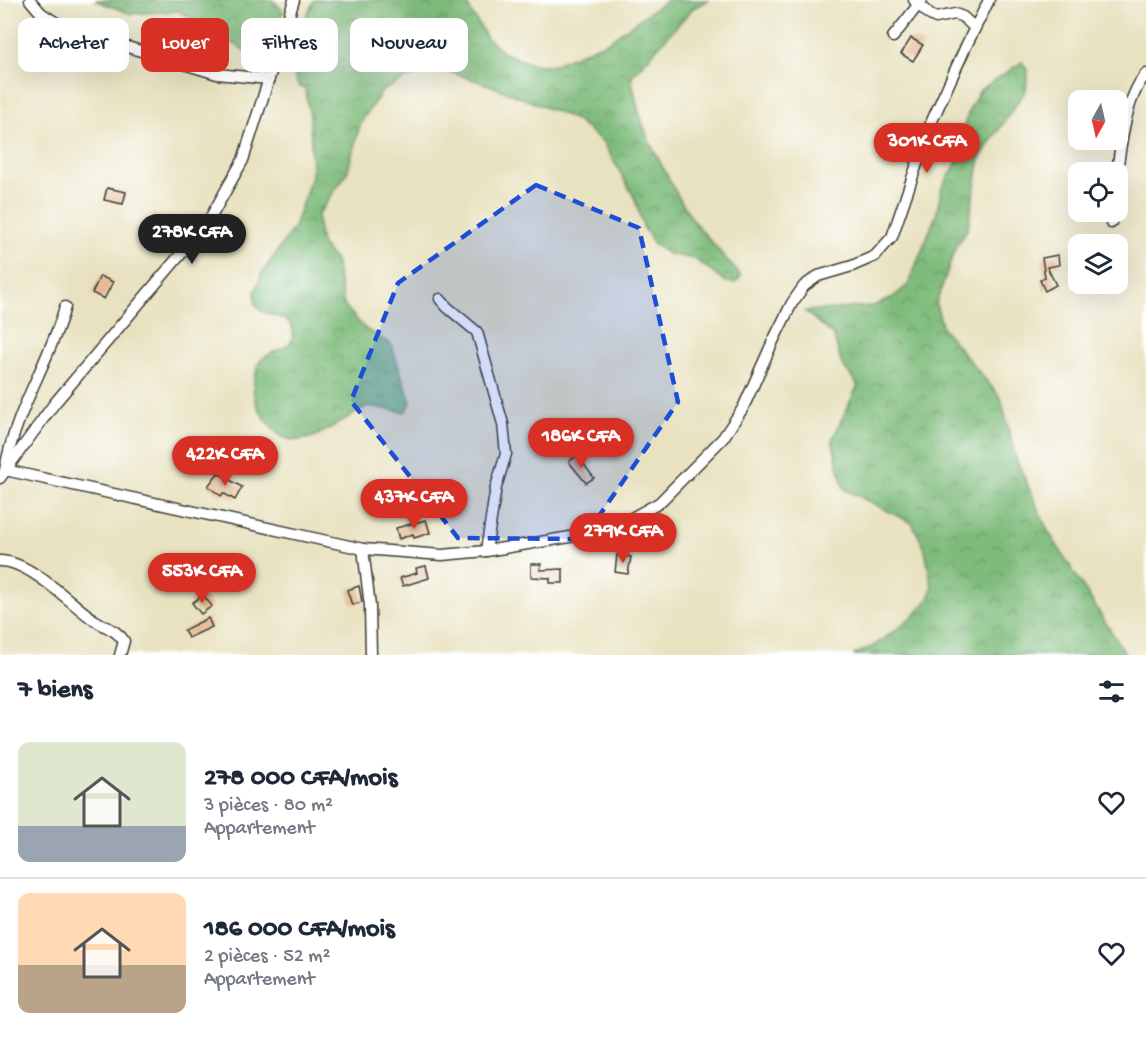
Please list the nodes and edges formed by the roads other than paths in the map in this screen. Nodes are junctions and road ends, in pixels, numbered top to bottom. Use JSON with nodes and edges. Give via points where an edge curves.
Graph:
{"nodes":[{"id":1,"x":30,"y":0,"type":"edge"},
{"id":2,"x":294,"y":0,"type":"edge"},
{"id":3,"x":989,"y":0,"type":"edge"},
{"id":4,"x":918,"y":2,"type":"edge"},
{"id":5,"x":975,"y":28,"type":"junction"},
{"id":6,"x":893,"y":37,"type":"dead end"},
{"id":7,"x":1146,"y":74,"type":"edge"},
{"id":8,"x":269,"y":79,"type":"junction"},
{"id":9,"x":1118,"y":162,"type":"edge"},
{"id":10,"x":440,"y":299,"type":"dead end"},
{"id":11,"x":65,"y":307,"type":"dead end"},
{"id":12,"x":3,"y":474,"type":"edge"},
{"id":13,"x":363,"y":549,"type":"junction"},
{"id":14,"x":486,"y":551,"type":"junction"},
{"id":15,"x":0,"y":561,"type":"edge"},
{"id":16,"x":120,"y":655,"type":"edge"},
{"id":17,"x":371,"y":655,"type":"edge"}],
"edges":[{"from":1,"to":8,"type":"street","via":[[58,24],[91,36],[217,74]]},
{"from":2,"to":8,"type":"street"},
{"from":3,"to":5,"type":"street"},
{"from":4,"to":5,"type":"street","via":[[936,18],[949,14],[963,17]]},
{"from":4,"to":6,"type":"street"},
{"from":5,"to":14,"type":"street","via":[[931,123],[892,237],[875,256],[818,276],[804,286],[778,330],[743,408],[696,468],[659,503],[619,525]]},
{"from":7,"to":9,"type":"street","via":[[1131,104]]},
{"from":8,"to":12,"type":"street","via":[[243,160],[208,222],[54,404]]},
{"from":10,"to":14,"type":"street","via":[[477,332],[503,424],[506,454],[496,487]]},
{"from":11,"to":12,"type":"street","via":[[9,448]]},
{"from":12,"to":13,"type":"street"},
{"from":13,"to":14,"type":"street","via":[[442,555]]},
{"from":13,"to":17,"type":"street"},
{"from":15,"to":16,"type":"street","via":[[50,584],[94,620],[119,634],[124,641]]}]}
